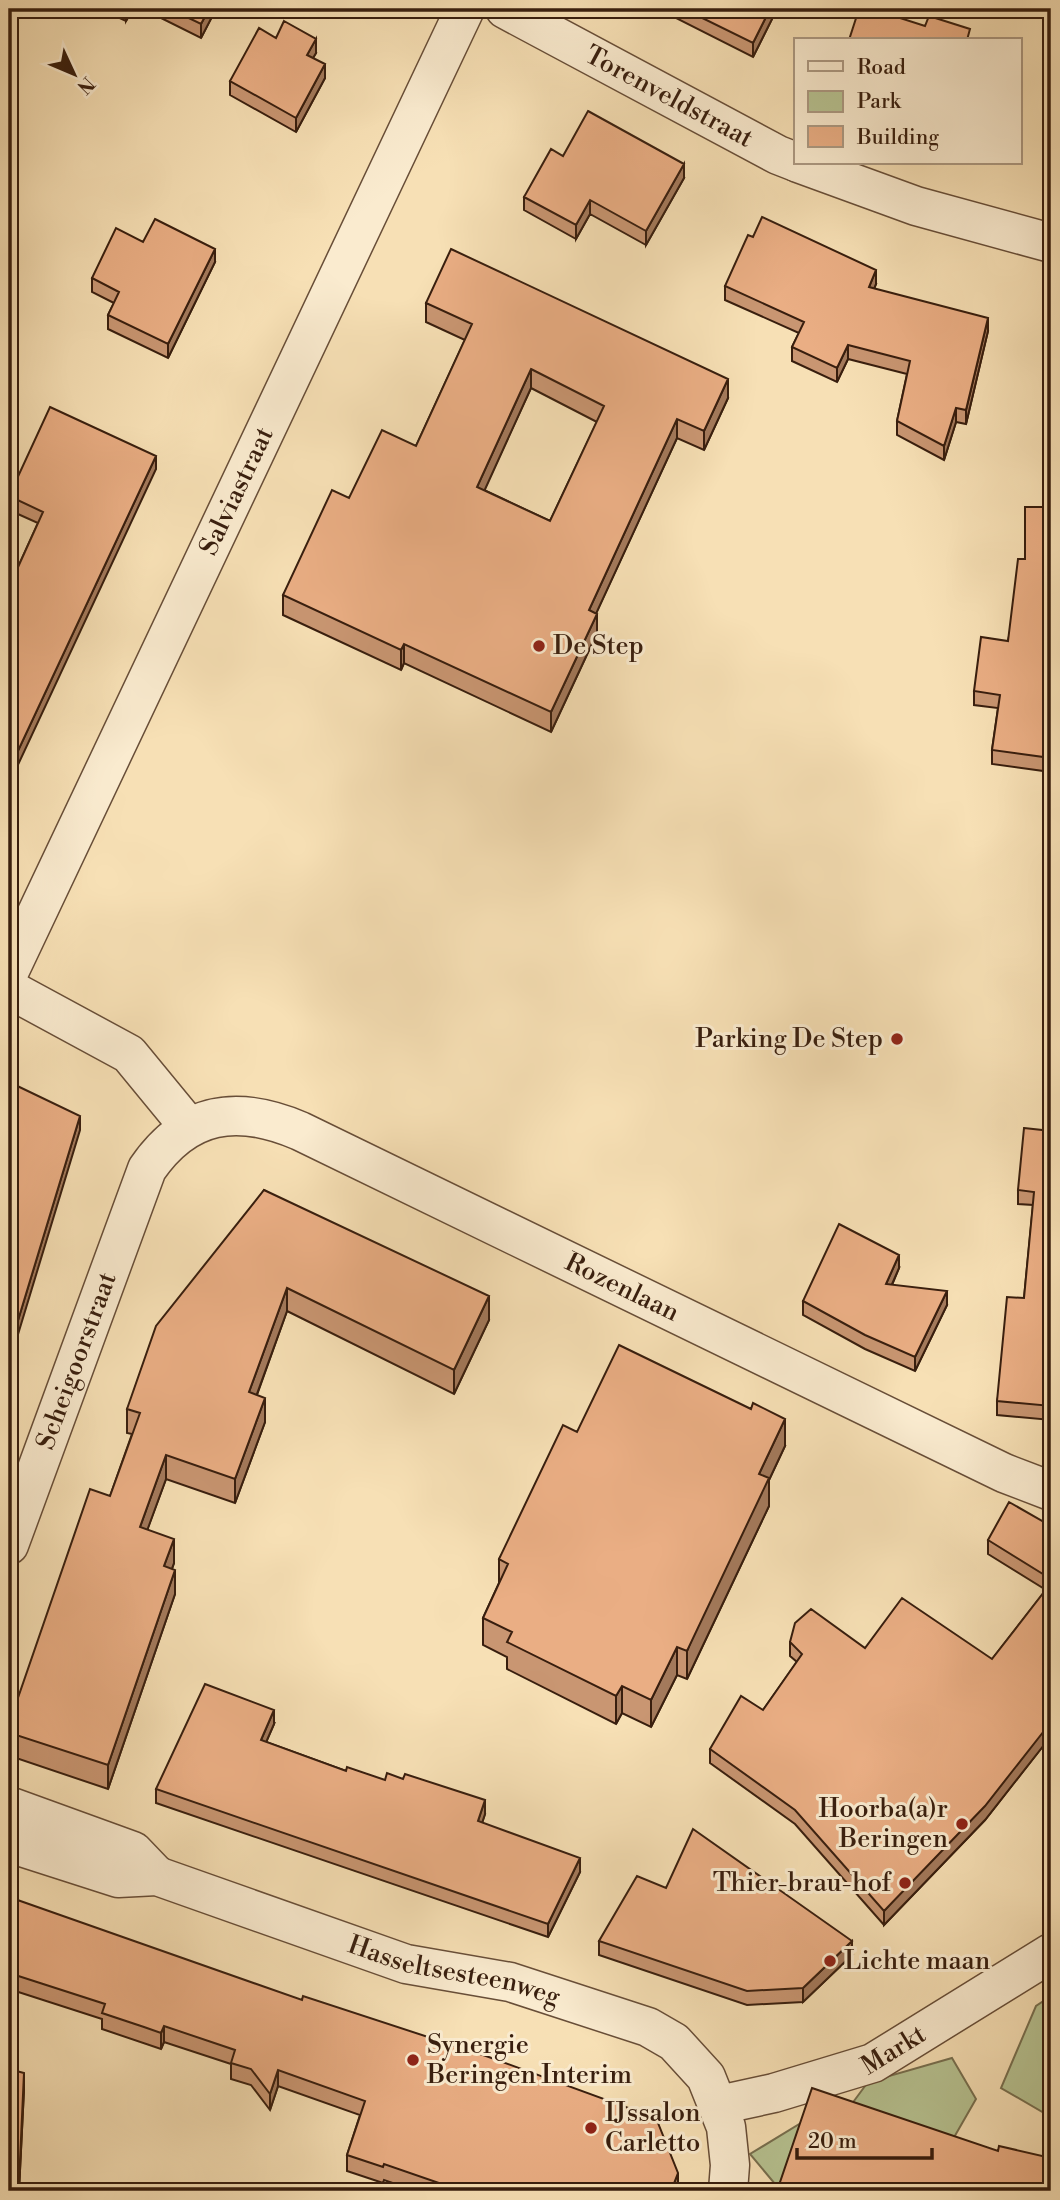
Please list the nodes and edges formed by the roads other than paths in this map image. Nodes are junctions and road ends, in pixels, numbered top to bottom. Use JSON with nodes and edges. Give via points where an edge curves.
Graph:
{"nodes":[{"id":1,"x":465,"y":9,"type":"edge"},
{"id":2,"x":505,"y":9,"type":"edge"},
{"id":3,"x":794,"y":161,"type":"edge"},
{"id":4,"x":802,"y":164,"type":"edge"},
{"id":5,"x":1051,"y":243,"type":"edge"},
{"id":6,"x":9,"y":972,"type":"edge"},
{"id":7,"x":9,"y":989,"type":"edge"},
{"id":8,"x":189,"y":1127,"type":"junction"},
{"id":9,"x":127,"y":1217,"type":"joint"},
{"id":10,"x":1051,"y":1491,"type":"edge"},
{"id":11,"x":9,"y":1545,"type":"edge"},
{"id":12,"x":9,"y":1807,"type":"edge"},
{"id":13,"x":9,"y":1843,"type":"edge"},
{"id":14,"x":156,"y":1876,"type":"junction"},
{"id":15,"x":1051,"y":1953,"type":"edge"},
{"id":16,"x":719,"y":2105,"type":"junction"},
{"id":17,"x":728,"y":2191,"type":"edge"}],
"edges":[{"from":1,"to":6,"type":"street","name":"Salviastraat"},
{"from":2,"to":3,"type":"street","name":"Torenveldstraat"},
{"from":4,"to":5,"type":"street","name":"Torenveldstraat","via":[[916,206]]},
{"from":7,"to":8,"type":"street","via":[[130,1054]]},
{"from":8,"to":9,"type":"street","name":"Rozenlaan","via":[[163,1146],[152,1161]]},
{"from":8,"to":10,"type":"street","name":"Rozenlaan","via":[[220,1115],[274,1120],[1004,1473]]},
{"from":9,"to":11,"type":"street","name":"Scheigoorstraat"},
{"from":12,"to":14,"type":"street","name":"Hasseltsesteenweg","via":[[133,1851]]},
{"from":13,"to":14,"type":"street","name":"Hasseltsesteenweg","via":[[118,1878]]},
{"from":14,"to":16,"type":"street","name":"Hasseltsesteenweg","via":[[406,1964],[510,1982],[648,2027],[693,2060]]},
{"from":15,"to":16,"type":"street","name":"Markt","via":[[873,2063]]},
{"from":16,"to":17,"type":"street","name":"Hasseltsesteenweg","via":[[730,2165]]}]}
